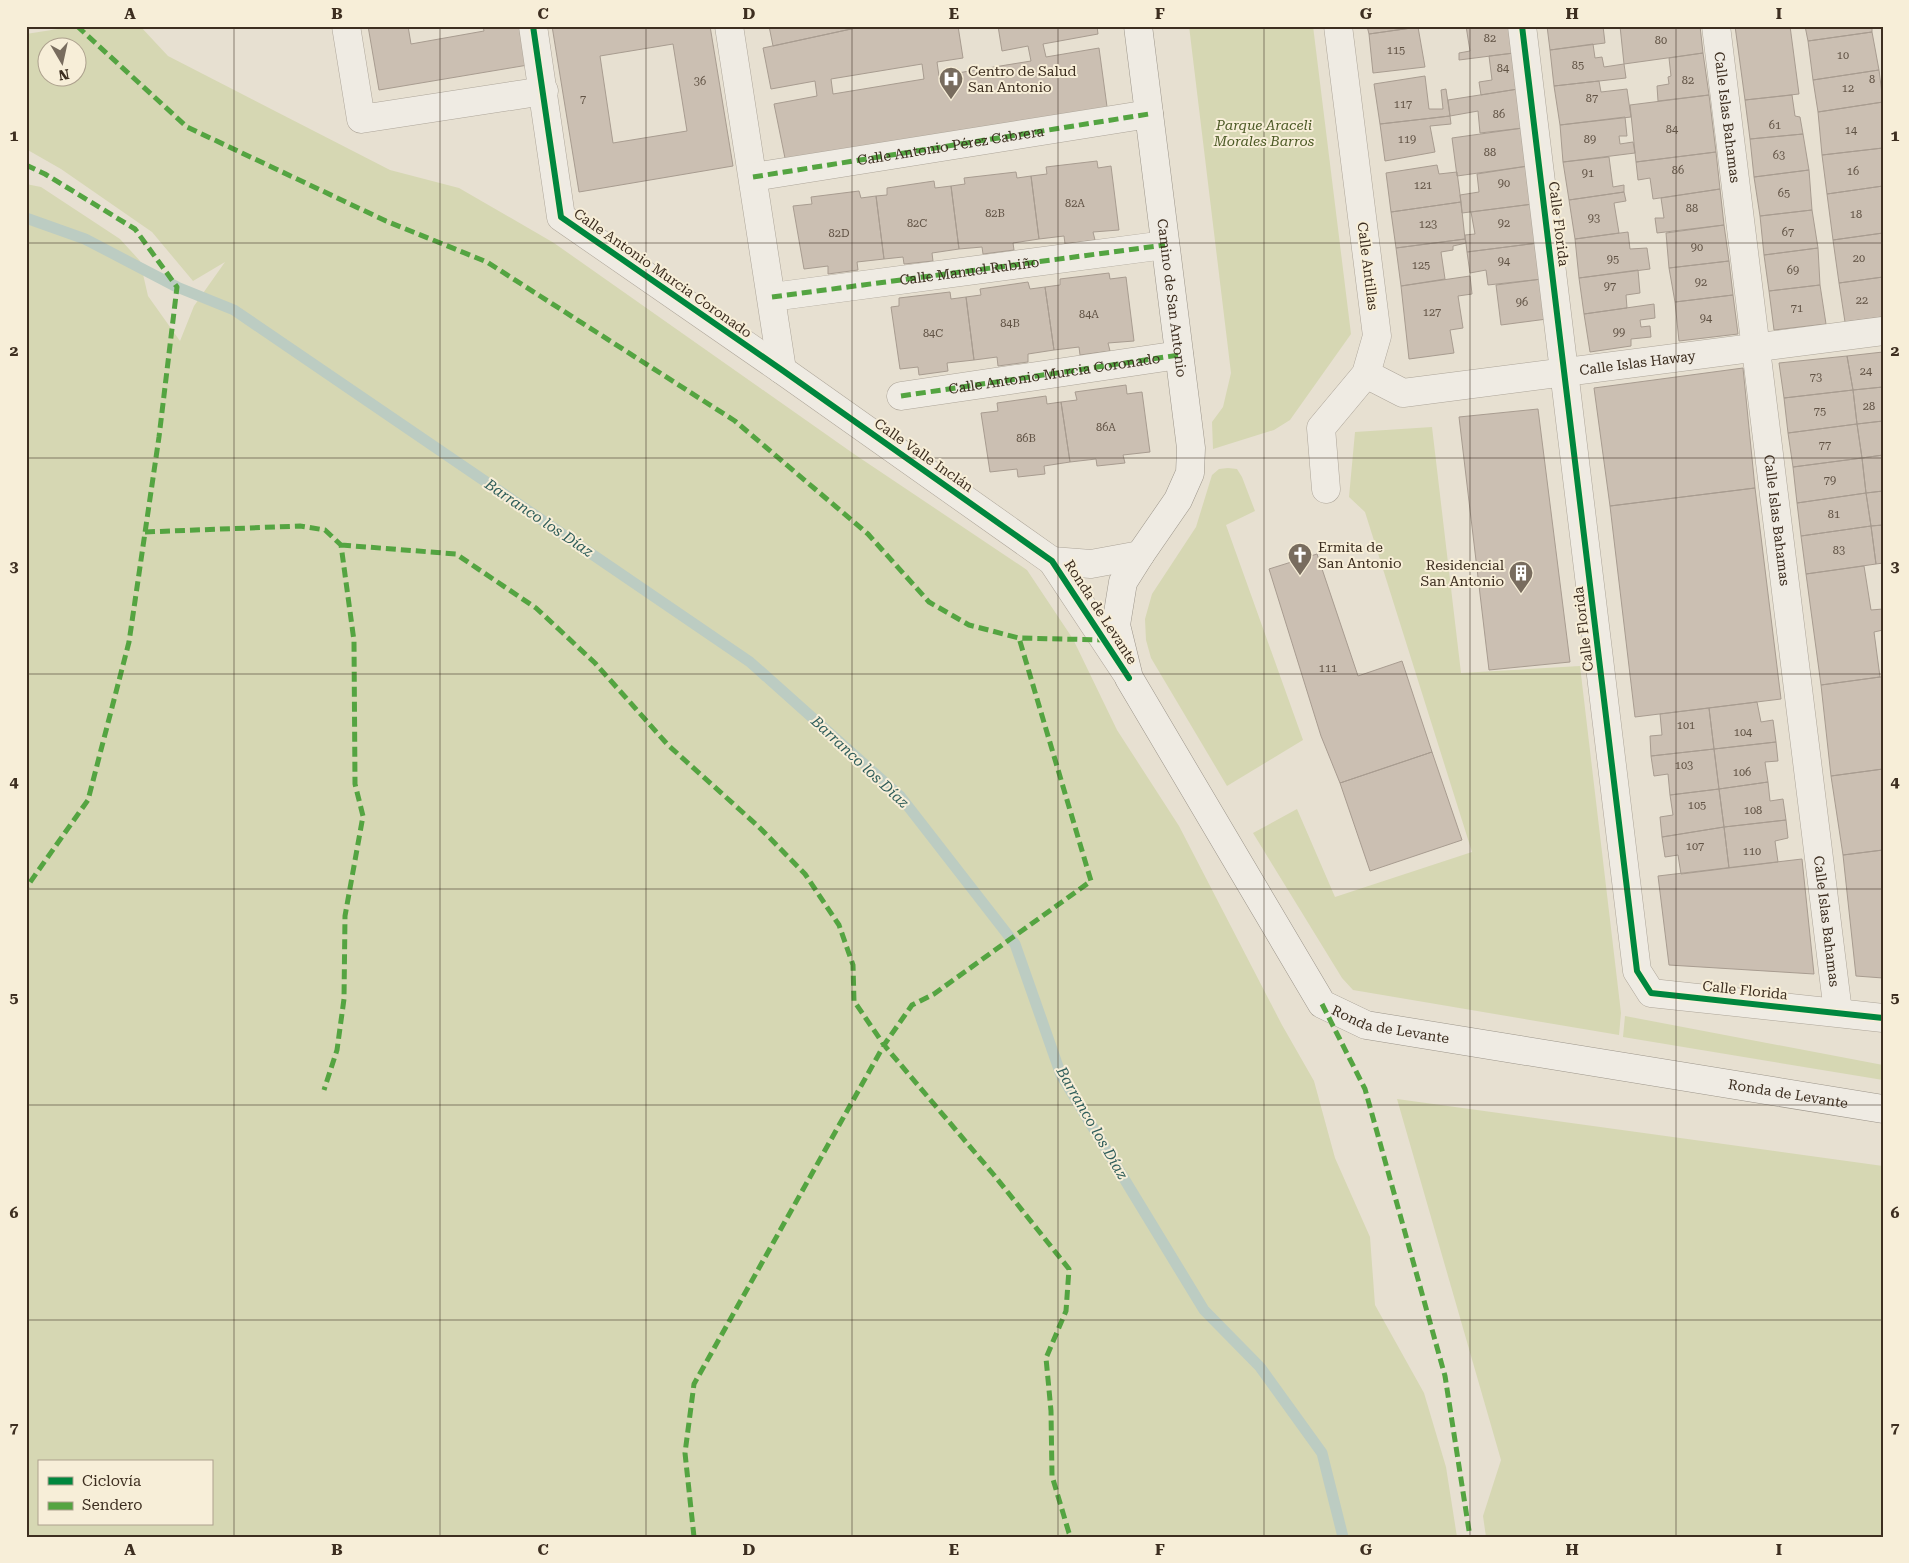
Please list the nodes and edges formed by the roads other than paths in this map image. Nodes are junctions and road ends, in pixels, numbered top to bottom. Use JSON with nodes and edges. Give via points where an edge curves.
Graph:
{"nodes":[{"id":1,"x":346,"y":26,"type":"edge"},
{"id":2,"x":533,"y":26,"type":"edge"},
{"id":3,"x":729,"y":26,"type":"edge"},
{"id":4,"x":1138,"y":26,"type":"edge"},
{"id":5,"x":1338,"y":26,"type":"edge"},
{"id":6,"x":1522,"y":26,"type":"edge"},
{"id":7,"x":1716,"y":26,"type":"edge"},
{"id":8,"x":544,"y":91,"type":"junction"},
{"id":9,"x":1149,"y":114,"type":"junction"},
{"id":10,"x":753,"y":177,"type":"junction"},
{"id":11,"x":1165,"y":245,"type":"junction"},
{"id":12,"x":772,"y":297,"type":"junction"},
{"id":13,"x":1883,"y":331,"type":"edge"},
{"id":14,"x":1756,"y":347,"type":"junction"},
{"id":15,"x":1179,"y":355,"type":"junction"},
{"id":16,"x":782,"y":370,"type":"junction"},
{"id":17,"x":1565,"y":372,"type":"junction"},
{"id":18,"x":1366,"y":374,"type":"junction"},
{"id":19,"x":901,"y":396,"type":"dead end"},
{"id":20,"x":1326,"y":490,"type":"dead end"},
{"id":21,"x":1140,"y":555,"type":"junction"},
{"id":22,"x":1052,"y":560,"type":"junction"},
{"id":23,"x":1129,"y":678,"type":"junction"},
{"id":24,"x":1838,"y":1012,"type":"junction"},
{"id":25,"x":1883,"y":1018,"type":"edge"},
{"id":26,"x":1883,"y":1109,"type":"edge"}],
"edges":[{"from":1,"to":8,"type":"street","via":[[361,119]]},
{"from":2,"to":8,"type":"street","name":"Calle Antonio Murcia Coronado"},
{"from":3,"to":10,"type":"street"},
{"from":4,"to":9,"type":"street","name":"Camino de San Antonio"},
{"from":5,"to":18,"type":"street","name":"Calle Antillas","via":[[1377,336]]},
{"from":6,"to":17,"type":"street","name":"Calle Florida"},
{"from":7,"to":14,"type":"street","name":"Calle Islas Bahamas"},
{"from":8,"to":16,"type":"street","name":"Calle Antonio Murcia Coronado","via":[[561,218]]},
{"from":9,"to":10,"type":"street","name":"Calle Antonio Pérez Cabrera"},
{"from":9,"to":11,"type":"street","name":"Camino de San Antonio"},
{"from":10,"to":12,"type":"street"},
{"from":11,"to":12,"type":"street","name":"Calle Manuel Rubiño"},
{"from":11,"to":15,"type":"street","name":"Camino de San Antonio"},
{"from":12,"to":16,"type":"street"},
{"from":13,"to":14,"type":"street","name":"Calle Islas Haway"},
{"from":14,"to":17,"type":"street","name":"Calle Islas Haway"},
{"from":14,"to":24,"type":"street","name":"Calle Islas Bahamas"},
{"from":15,"to":19,"type":"street","name":"Calle Antonio Murcia Coronado"},
{"from":15,"to":21,"type":"street","name":"Camino de San Antonio","via":[[1191,448],[1190,473],[1178,500]]},
{"from":16,"to":22,"type":"street","name":"Calle Valle Inclán"},
{"from":17,"to":18,"type":"street","name":"Calle Islas Haway","via":[[1403,394]]},
{"from":17,"to":24,"type":"street","name":"Calle Florida","via":[[1637,971],[1651,993]]},
{"from":18,"to":20,"type":"street","name":"Calle Antillas","via":[[1321,428]]},
{"from":21,"to":22,"type":"street","via":[[1091,564]]},
{"from":21,"to":23,"type":"street","name":"Camino de San Antonio","via":[[1123,582],[1116,625]]},
{"from":22,"to":23,"type":"street","name":"Ronda de Levante"},
{"from":23,"to":26,"type":"street","name":"Ronda de Levante","via":[[1322,1004],[1366,1025]]},
{"from":24,"to":25,"type":"street","name":"Calle Florida"}]}
